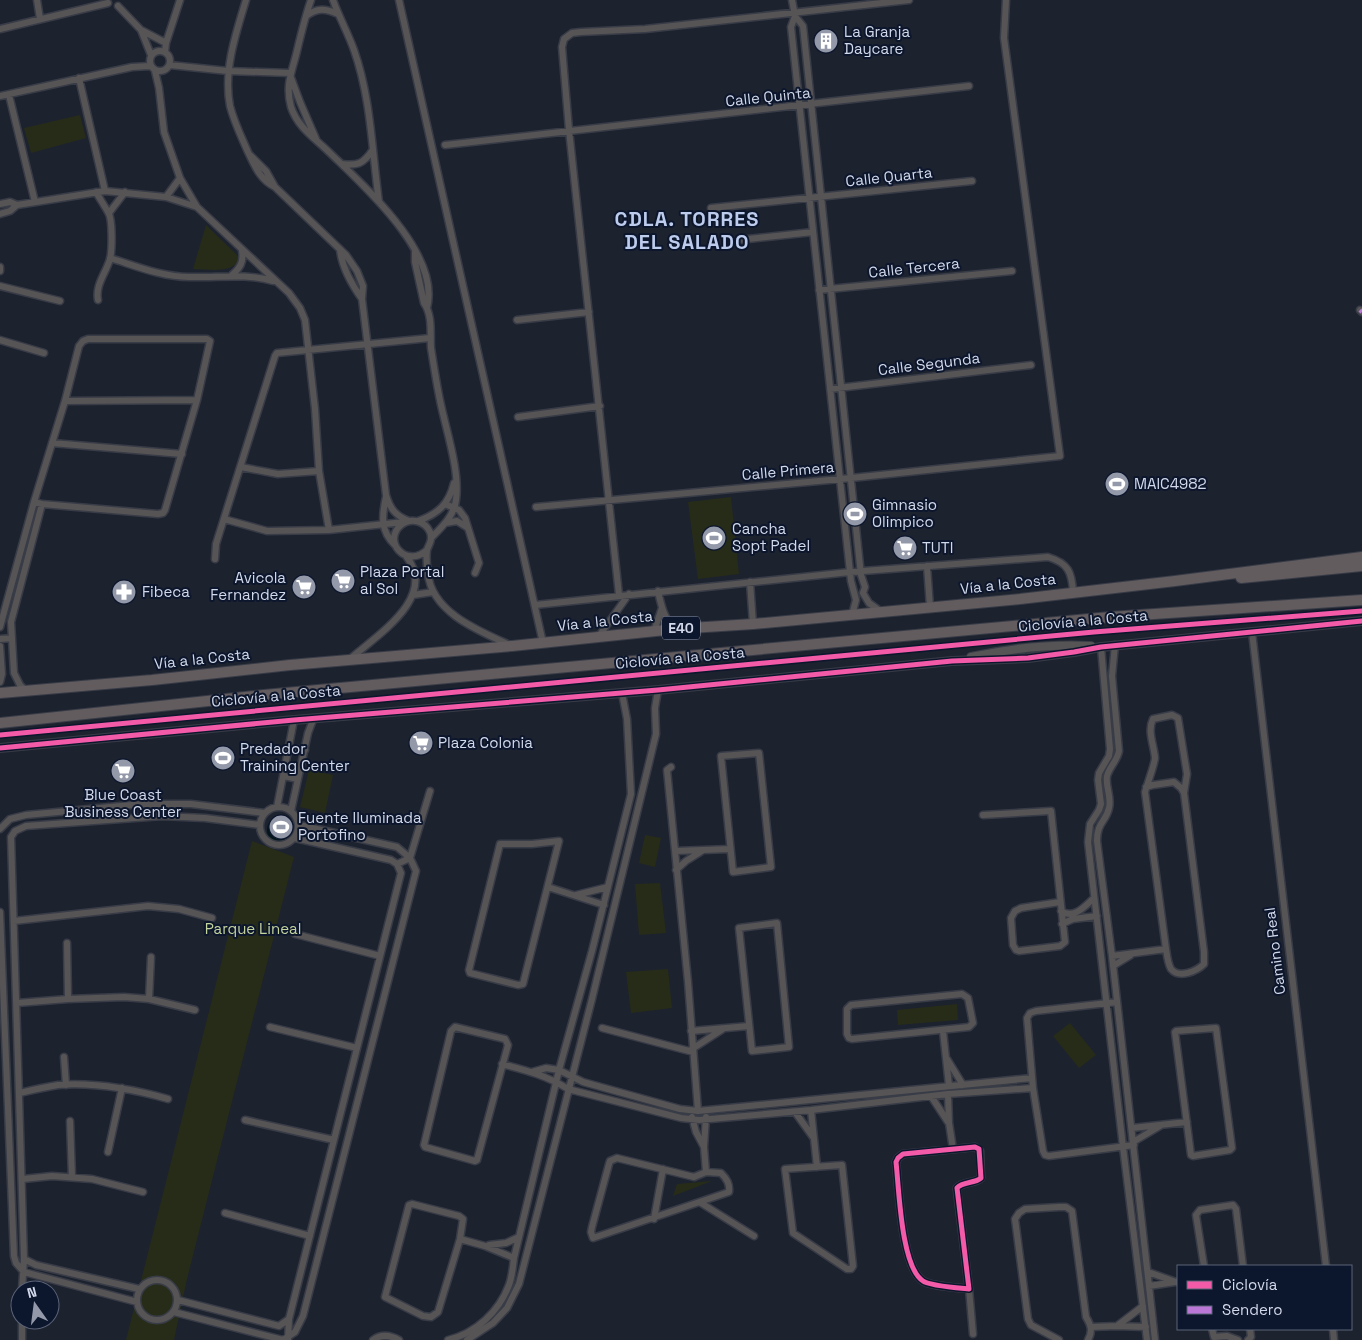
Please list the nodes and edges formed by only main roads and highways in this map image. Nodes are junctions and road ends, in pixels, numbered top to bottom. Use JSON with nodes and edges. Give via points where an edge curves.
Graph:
{"nodes":[{"id":1,"x":1362,"y":556,"type":"edge"},
{"id":2,"x":1362,"y":566,"type":"edge"},
{"id":3,"x":1175,"y":581,"type":"junction"},
{"id":4,"x":1362,"y":595,"type":"edge"},
{"id":5,"x":1362,"y":600,"type":"edge"},
{"id":6,"x":1327,"y":603,"type":"junction"},
{"id":7,"x":0,"y":693,"type":"edge"},
{"id":8,"x":0,"y":723,"type":"edge"}],
"edges":[{"from":1,"to":3,"type":"highway","name":"Vía a la Costa","number":"E40"},
{"from":2,"to":3,"type":"highway"},
{"from":3,"to":7,"type":"highway","name":"Vía a la Costa","number":"E40","via":[[852,615]]},
{"from":4,"to":6,"type":"highway"},
{"from":5,"to":6,"type":"highway","number":"E40"},
{"from":6,"to":8,"type":"highway","number":"E40","via":[[1110,617],[264,695]]}]}
